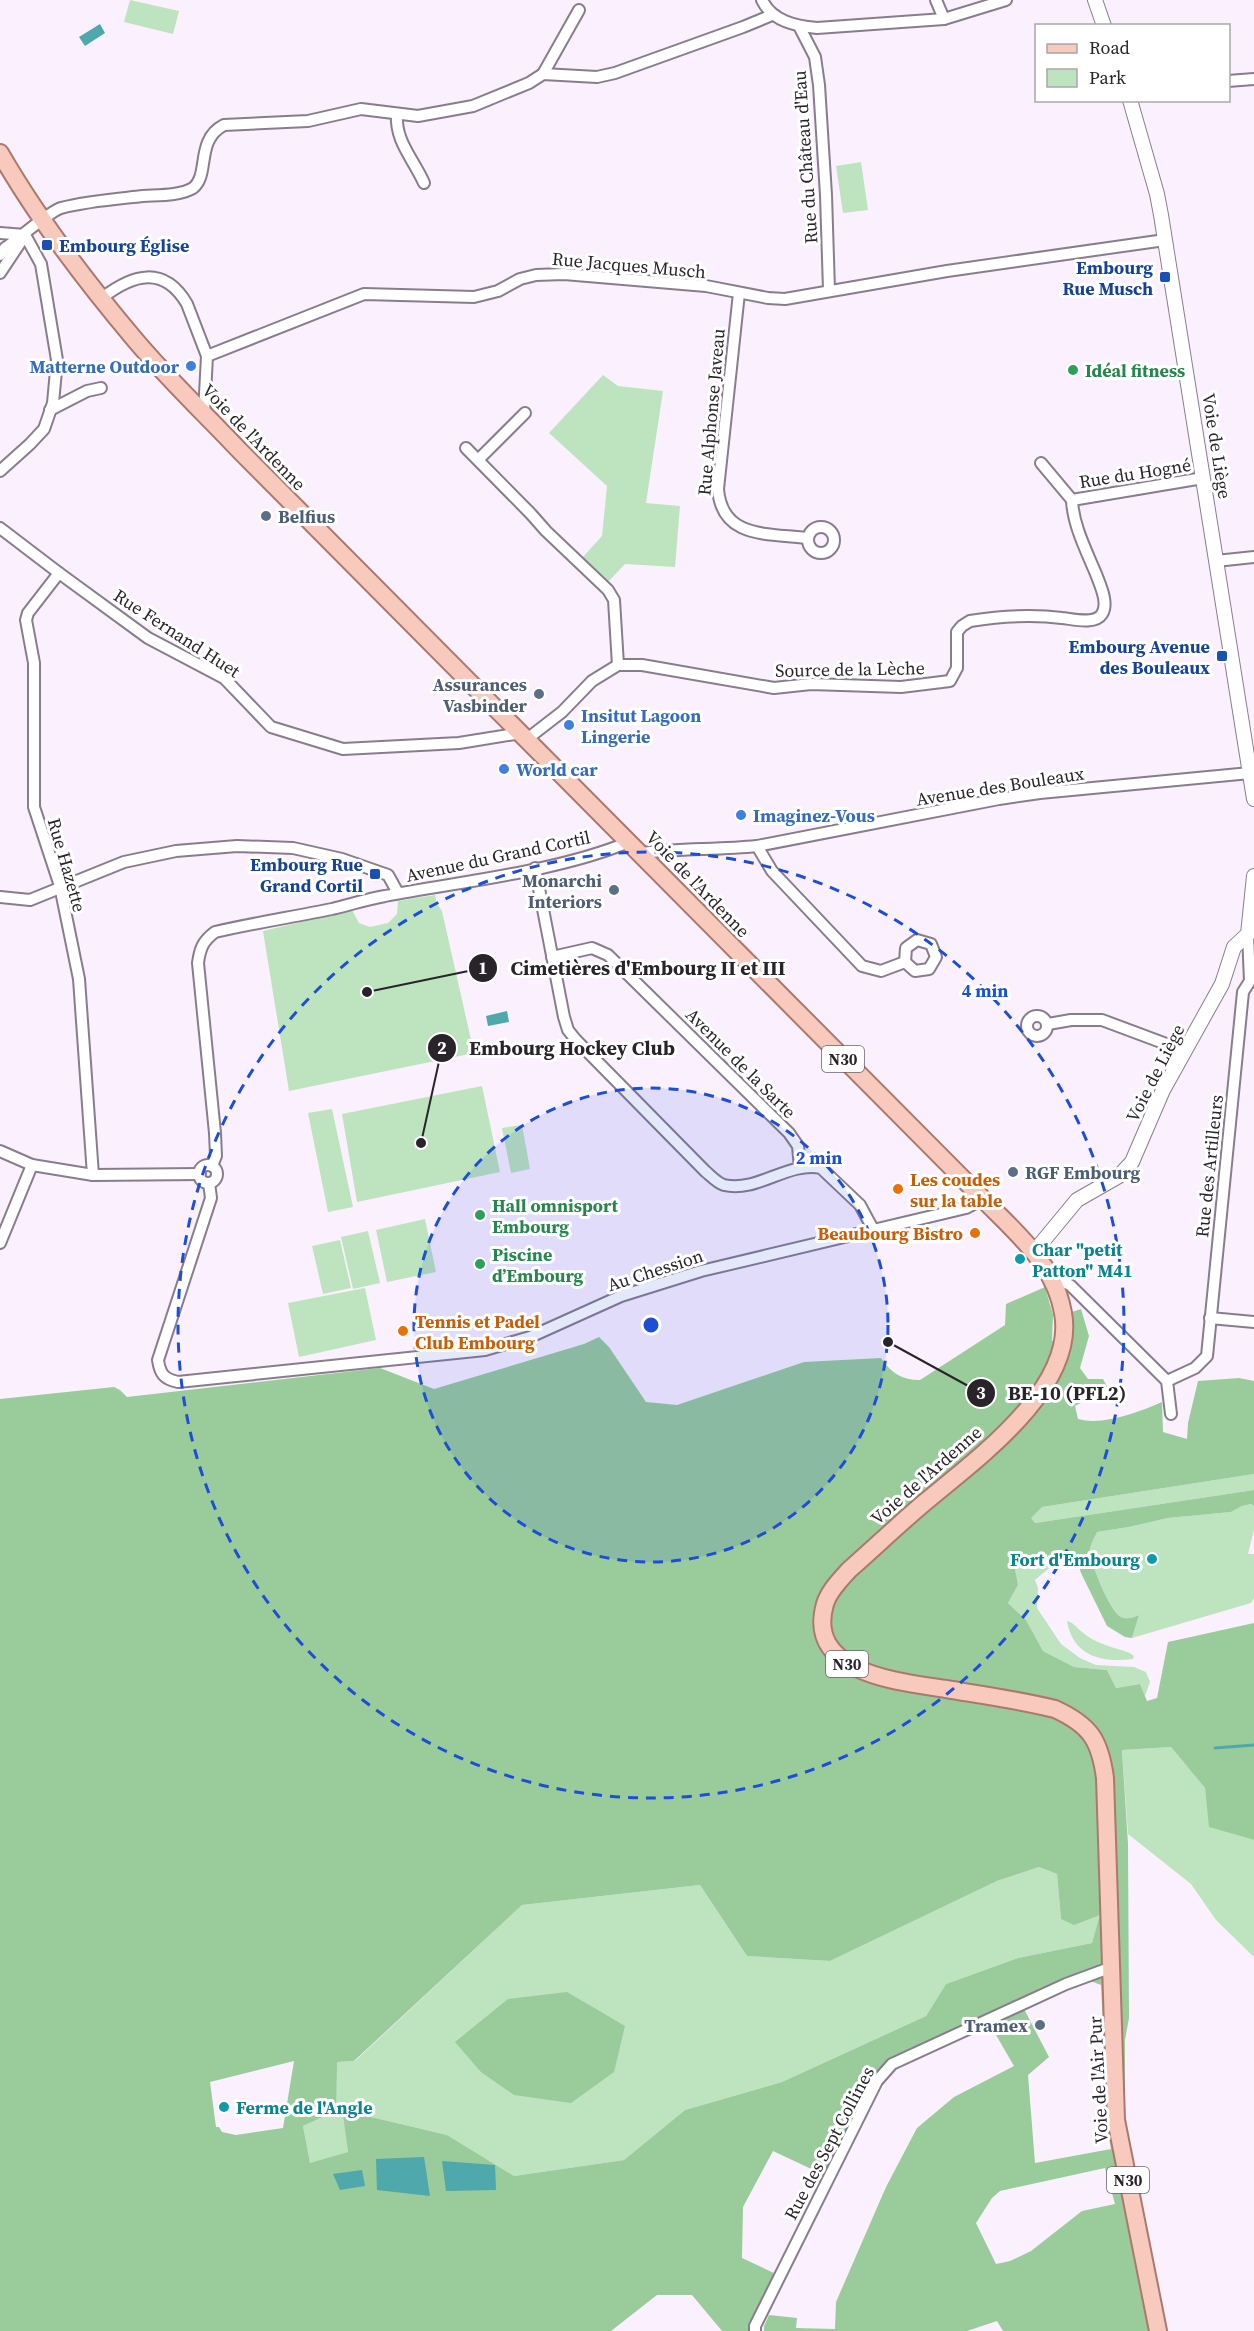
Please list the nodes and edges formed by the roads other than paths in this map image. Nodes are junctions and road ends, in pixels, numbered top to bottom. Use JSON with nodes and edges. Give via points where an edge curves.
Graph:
{"nodes":[{"id":1,"x":762,"y":0,"type":"edge"},
{"id":2,"x":936,"y":0,"type":"edge"},
{"id":3,"x":1006,"y":0,"type":"edge"},
{"id":4,"x":1095,"y":0,"type":"edge"},
{"id":5,"x":579,"y":10,"type":"dead end"},
{"id":6,"x":772,"y":15,"type":"junction"},
{"id":7,"x":944,"y":19,"type":"junction"},
{"id":8,"x":1103,"y":24,"type":"edge"},
{"id":9,"x":798,"y":26,"type":"junction"},
{"id":10,"x":543,"y":74,"type":"junction"},
{"id":11,"x":1254,"y":79,"type":"edge"},
{"id":12,"x":1230,"y":81,"type":"edge"},
{"id":13,"x":1131,"y":102,"type":"edge"},
{"id":14,"x":397,"y":114,"type":"junction"},
{"id":15,"x":0,"y":153,"type":"edge"},
{"id":16,"x":424,"y":183,"type":"dead end"},
{"id":17,"x":43,"y":219,"type":"junction"},
{"id":18,"x":0,"y":234,"type":"edge"},
{"id":19,"x":25,"y":235,"type":"junction"},
{"id":20,"x":1165,"y":240,"type":"junction"},
{"id":21,"x":0,"y":255,"type":"edge"},
{"id":22,"x":0,"y":273,"type":"edge"},
{"id":23,"x":867,"y":285,"type":"junction"},
{"id":24,"x":829,"y":290,"type":"junction"},
{"id":25,"x":739,"y":293,"type":"junction"},
{"id":26,"x":875,"y":296,"type":"dead end"},
{"id":27,"x":102,"y":298,"type":"junction"},
{"id":28,"x":207,"y":356,"type":"junction"},
{"id":29,"x":101,"y":388,"type":"dead end"},
{"id":30,"x":50,"y":410,"type":"junction"},
{"id":31,"x":204,"y":413,"type":"junction"},
{"id":32,"x":525,"y":413,"type":"dead end"},
{"id":33,"x":466,"y":448,"type":"dead end"},
{"id":34,"x":479,"y":459,"type":"junction"},
{"id":35,"x":1041,"y":463,"type":"dead end"},
{"id":36,"x":0,"y":471,"type":"edge"},
{"id":37,"x":1203,"y":478,"type":"junction"},
{"id":38,"x":1072,"y":500,"type":"junction"},
{"id":39,"x":0,"y":528,"type":"edge"},
{"id":40,"x":807,"y":538,"type":"dead end"},
{"id":41,"x":1254,"y":557,"type":"edge"},
{"id":42,"x":1216,"y":561,"type":"junction"},
{"id":43,"x":59,"y":573,"type":"junction"},
{"id":44,"x":1102,"y":614,"type":"joint"},
{"id":45,"x":618,"y":664,"type":"junction"},
{"id":46,"x":524,"y":736,"type":"junction"},
{"id":47,"x":1250,"y":773,"type":"junction"},
{"id":48,"x":1254,"y":799,"type":"edge"},
{"id":49,"x":757,"y":846,"type":"junction"},
{"id":50,"x":635,"y":848,"type":"junction"},
{"id":51,"x":535,"y":868,"type":"junction"},
{"id":52,"x":1254,"y":876,"type":"edge"},
{"id":53,"x":60,"y":886,"type":"junction"},
{"id":54,"x":398,"y":893,"type":"junction"},
{"id":55,"x":0,"y":897,"type":"edge"},
{"id":56,"x":1253,"y":904,"type":"edge"},
{"id":57,"x":1248,"y":934,"type":"junction"},
{"id":58,"x":552,"y":957,"type":"junction"},
{"id":59,"x":905,"y":962,"type":"dead end"},
{"id":60,"x":1252,"y":972,"type":"edge"},
{"id":61,"x":1048,"y":1024,"type":"dead end"},
{"id":62,"x":1185,"y":1051,"type":"junction"},
{"id":63,"x":0,"y":1151,"type":"edge"},
{"id":64,"x":32,"y":1165,"type":"junction"},
{"id":65,"x":212,"y":1166,"type":"junction"},
{"id":66,"x":800,"y":1168,"type":"junction"},
{"id":67,"x":200,"y":1174,"type":"junction"},
{"id":68,"x":93,"y":1175,"type":"junction"},
{"id":69,"x":209,"y":1183,"type":"junction"},
{"id":70,"x":983,"y":1199,"type":"junction"},
{"id":71,"x":874,"y":1231,"type":"junction"},
{"id":72,"x":0,"y":1243,"type":"edge"},
{"id":73,"x":1034,"y":1252,"type":"junction"},
{"id":74,"x":1051,"y":1277,"type":"junction"},
{"id":75,"x":1210,"y":1318,"type":"junction"},
{"id":76,"x":1254,"y":1322,"type":"edge"},
{"id":77,"x":1167,"y":1381,"type":"junction"},
{"id":78,"x":1171,"y":1414,"type":"dead end"},
{"id":79,"x":1112,"y":1967,"type":"junction"},
{"id":80,"x":753,"y":2329,"type":"edge"},
{"id":81,"x":1158,"y":2331,"type":"edge"}],
"edges":[{"from":1,"to":6,"type":"street"},
{"from":2,"to":7,"type":"street"},
{"from":3,"to":7,"type":"street"},
{"from":4,"to":8,"type":"street"},
{"from":5,"to":10,"type":"street"},
{"from":6,"to":9,"type":"street"},
{"from":6,"to":10,"type":"street","via":[[615,73]]},
{"from":7,"to":9,"type":"street"},
{"from":9,"to":24,"type":"street","name":"Rue du Château d'Eau","via":[[815,57],[819,85]]},
{"from":10,"to":14,"type":"street","via":[[473,106],[418,116]]},
{"from":11,"to":12,"type":"street"},
{"from":13,"to":20,"type":"street","name":"Voie de Liège","via":[[1157,194]]},
{"from":14,"to":16,"type":"street","via":[[399,136]]},
{"from":14,"to":17,"type":"street","via":[[361,109],[308,121],[224,125],[210,137],[199,180],[191,189],[58,209]]},
{"from":15,"to":17,"type":"main road","name":"Voie de l'Ardenne","number":"N30"},
{"from":17,"to":19,"type":"street"},
{"from":17,"to":27,"type":"main road","name":"Voie de l'Ardenne","number":"N30"},
{"from":18,"to":19,"type":"street"},
{"from":19,"to":21,"type":"street"},
{"from":19,"to":22,"type":"street"},
{"from":19,"to":30,"type":"street","via":[[41,264],[57,360]]},
{"from":20,"to":23,"type":"street","name":"Rue Jacques Musch"},
{"from":20,"to":37,"type":"street","name":"Voie de Liège"},
{"from":23,"to":24,"type":"street","name":"Rue Jacques Musch"},
{"from":23,"to":26,"type":"street"},
{"from":24,"to":25,"type":"street","name":"Rue Jacques Musch","via":[[785,299]]},
{"from":25,"to":28,"type":"street","name":"Rue Jacques Musch","via":[[705,286],[551,274],[520,279],[498,291],[474,297],[364,294]]},
{"from":25,"to":40,"type":"street","name":"Rue Alphonse Javeau","via":[[719,505],[730,522],[741,528]]},
{"from":27,"to":28,"type":"street","via":[[135,279],[149,276],[165,281],[187,304]]},
{"from":27,"to":31,"type":"main road","name":"Voie de l'Ardenne","number":"N30","via":[[137,342]]},
{"from":28,"to":31,"type":"street"},
{"from":29,"to":30,"type":"street"},
{"from":30,"to":36,"type":"street","via":[[44,429]]},
{"from":31,"to":46,"type":"main road","name":"Voie de l'Ardenne","number":"N30"},
{"from":32,"to":34,"type":"street"},
{"from":33,"to":34,"type":"street"},
{"from":34,"to":45,"type":"street","via":[[614,600]]},
{"from":35,"to":38,"type":"street","name":"Rue du Hogné"},
{"from":37,"to":38,"type":"street","name":"Rue du Hogné"},
{"from":37,"to":42,"type":"street","name":"Voie de Liège"},
{"from":38,"to":44,"type":"street","name":"Rue du Hogné","via":[[1072,514],[1105,603]]},
{"from":39,"to":43,"type":"street","name":"Rue Fernand Huet"},
{"from":41,"to":42,"type":"street"},
{"from":42,"to":47,"type":"street","name":"Voie de Liège"},
{"from":43,"to":46,"type":"street","name":"Rue Fernand Huet","via":[[162,646],[224,678],[271,727],[343,749]]},
{"from":43,"to":53,"type":"street","name":"Rue Hazette","via":[[27,613],[26,620],[34,663],[34,807]]},
{"from":44,"to":45,"type":"street","name":"Source de la Lèche","via":[[1086,620],[1033,614],[970,621],[957,632],[955,675],[950,681],[928,685],[811,684],[774,688]]},
{"from":45,"to":46,"type":"street","via":[[592,681],[562,712]]},
{"from":46,"to":50,"type":"main road","name":"Voie de l'Ardenne","number":"N30"},
{"from":47,"to":48,"type":"street","name":"Voie de Liège"},
{"from":47,"to":49,"type":"street","name":"Avenue des Bouleaux","via":[[999,799]]},
{"from":49,"to":50,"type":"street","name":"Avenue des Bouleaux"},
{"from":49,"to":59,"type":"street","via":[[772,872],[862,966],[881,971]]},
{"from":50,"to":51,"type":"street","name":"Avenue du Grand Cortil"},
{"from":50,"to":70,"type":"main road","name":"Voie de l'Ardenne","number":"N30"},
{"from":51,"to":54,"type":"street","name":"Avenue du Grand Cortil"},
{"from":51,"to":58,"type":"street"},
{"from":52,"to":56,"type":"street"},
{"from":53,"to":54,"type":"street","name":"Avenue du Grand Cortil","via":[[124,862],[176,851],[237,846],[293,848],[342,859],[388,875]]},
{"from":53,"to":55,"type":"street","name":"Avenue du Grand Cortil","via":[[30,900]]},
{"from":53,"to":68,"type":"street","name":"Rue Hazette","via":[[79,979]]},
{"from":54,"to":65,"type":"street","via":[[215,932],[204,939],[198,963],[215,1133],[216,1156]]},
{"from":56,"to":57,"type":"street"},
{"from":57,"to":60,"type":"street","name":"Rue des Artilleurs","via":[[1247,957]]},
{"from":57,"to":62,"type":"street","name":"Voie de Liège","via":[[1234,947],[1222,984]]},
{"from":58,"to":66,"type":"street","name":"Avenue de la Sarte","via":[[592,948],[608,955],[789,1133],[798,1146]]},
{"from":58,"to":66,"type":"street","via":[[568,1030],[705,1171],[723,1185],[746,1185]]},
{"from":60,"to":75,"type":"street","name":"Rue des Artilleurs","via":[[1243,992]]},
{"from":61,"to":62,"type":"street","via":[[1102,1020]]},
{"from":62,"to":73,"type":"street","name":"Voie de Liège","via":[[1128,1167],[1077,1200]]},
{"from":63,"to":64,"type":"street"},
{"from":64,"to":68,"type":"street"},
{"from":64,"to":72,"type":"street"},
{"from":65,"to":67,"type":"street","via":[[204,1167]]},
{"from":65,"to":69,"type":"street","via":[[217,1175]]},
{"from":66,"to":71,"type":"street","via":[[821,1168],[860,1205]]},
{"from":67,"to":68,"type":"street"},
{"from":67,"to":69,"type":"street"},
{"from":69,"to":71,"type":"street","name":"Au Chession","via":[[211,1198],[158,1360],[161,1374],[167,1380],[178,1382],[485,1350],[530,1336],[621,1296],[690,1274]]},
{"from":70,"to":71,"type":"street","name":"Au Chession","via":[[966,1208]]},
{"from":70,"to":73,"type":"main road","name":"Voie de l'Ardenne","number":"N30"},
{"from":73,"to":74,"type":"main road","name":"Voie de l'Ardenne","number":"N30"},
{"from":74,"to":77,"type":"street","via":[[1070,1285]]},
{"from":74,"to":79,"type":"main road","name":"Voie de l'Ardenne","number":"N30","via":[[1064,1326],[1059,1358],[1035,1401],[849,1570],[825,1603],[823,1622],[834,1651],[847,1664],[867,1674],[1055,1709],[1074,1717],[1093,1735],[1105,1778]]},
{"from":75,"to":76,"type":"street"},
{"from":75,"to":77,"type":"street","name":"Rue des Artilleurs","via":[[1206,1356],[1195,1368]]},
{"from":77,"to":78,"type":"street"},
{"from":79,"to":80,"type":"street","name":"Rue des Sept Collines","via":[[1066,1984],[892,2064],[883,2072]]},
{"from":79,"to":81,"type":"main road","name":"Voie de l'Air Pur","number":"N30","via":[[1116,2120]]}]}
